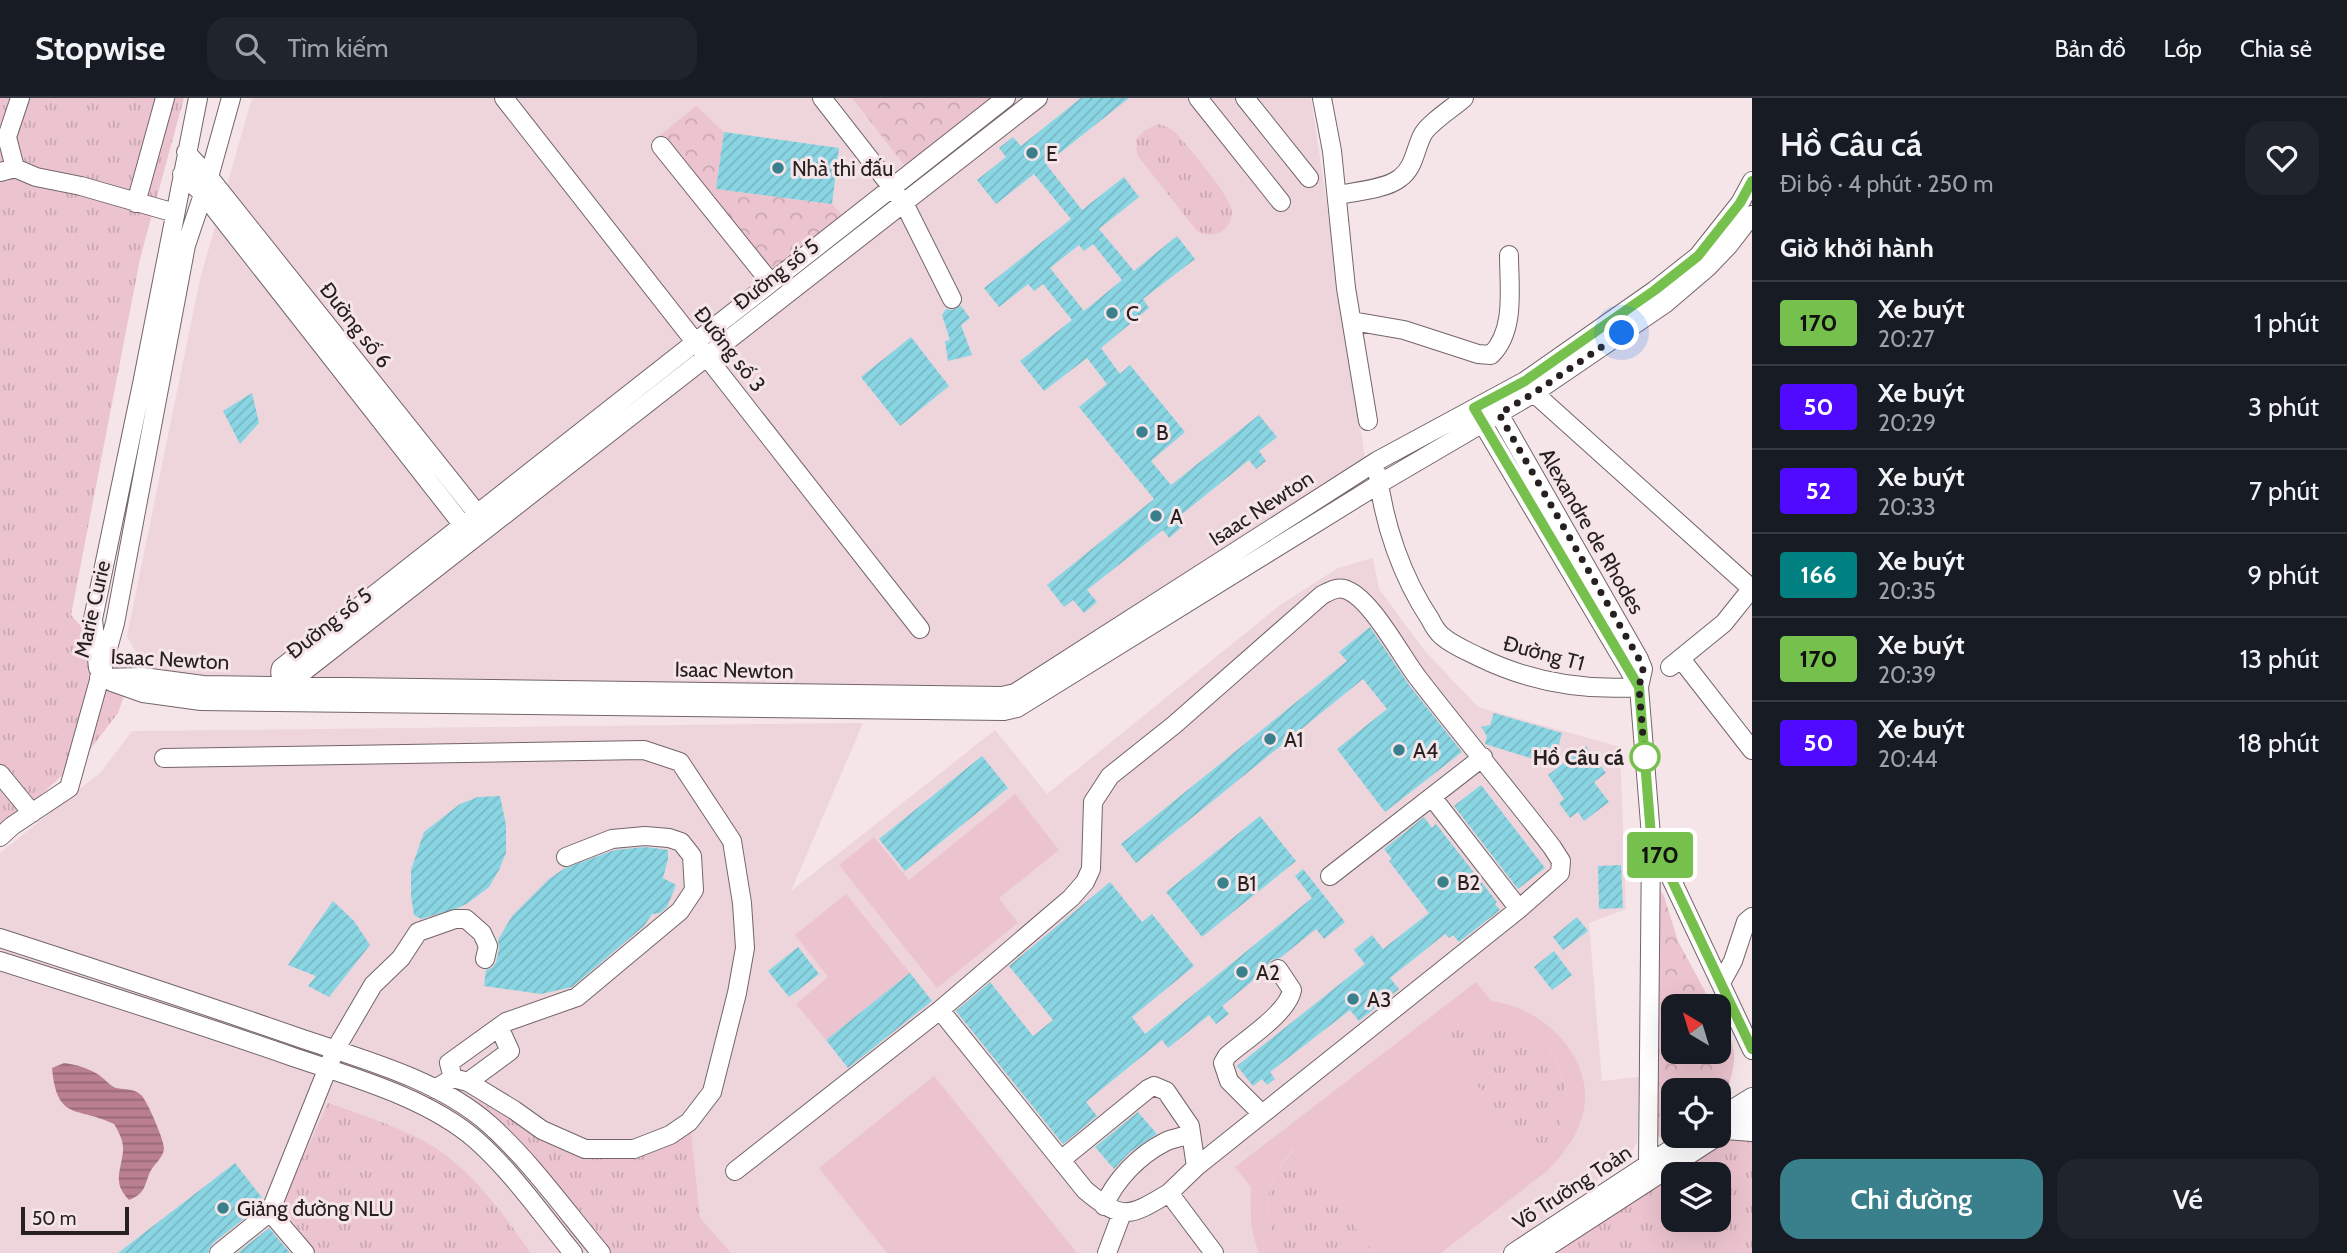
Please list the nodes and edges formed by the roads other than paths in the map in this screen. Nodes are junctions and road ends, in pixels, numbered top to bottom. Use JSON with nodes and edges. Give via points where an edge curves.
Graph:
{"nodes":[{"id":1,"x":20,"y":98,"type":"edge"},
{"id":2,"x":165,"y":98,"type":"edge"},
{"id":3,"x":198,"y":98,"type":"edge"},
{"id":4,"x":230,"y":98,"type":"edge"},
{"id":5,"x":504,"y":98,"type":"edge"},
{"id":6,"x":822,"y":98,"type":"edge"},
{"id":7,"x":1006,"y":98,"type":"edge"},
{"id":8,"x":1038,"y":98,"type":"edge"},
{"id":9,"x":1198,"y":98,"type":"edge"},
{"id":10,"x":1245,"y":98,"type":"edge"},
{"id":11,"x":1322,"y":98,"type":"edge"},
{"id":12,"x":1464,"y":98,"type":"edge"},
{"id":13,"x":661,"y":145,"type":"dead end"},
{"id":14,"x":186,"y":152,"type":"junction"},
{"id":15,"x":7,"y":170,"type":"edge"},
{"id":16,"x":182,"y":174,"type":"junction"},
{"id":17,"x":209,"y":177,"type":"junction"},
{"id":18,"x":1309,"y":178,"type":"dead end"},
{"id":19,"x":1752,"y":181,"type":"edge"},
{"id":20,"x":892,"y":187,"type":"junction"},
{"id":21,"x":204,"y":195,"type":"junction"},
{"id":22,"x":1337,"y":195,"type":"junction"},
{"id":23,"x":1281,"y":202,"type":"dead end"},
{"id":24,"x":136,"y":203,"type":"junction"},
{"id":25,"x":904,"y":203,"type":"junction"},
{"id":26,"x":175,"y":213,"type":"junction"},
{"id":27,"x":1752,"y":215,"type":"edge"},
{"id":28,"x":1509,"y":255,"type":"dead end"},
{"id":29,"x":771,"y":283,"type":"junction"},
{"id":30,"x":952,"y":299,"type":"dead end"},
{"id":31,"x":1352,"y":321,"type":"junction"},
{"id":32,"x":695,"y":342,"type":"junction"},
{"id":33,"x":707,"y":356,"type":"junction"},
{"id":34,"x":1534,"y":393,"type":"junction"},
{"id":35,"x":1495,"y":406,"type":"junction"},
{"id":36,"x":1478,"y":416,"type":"junction"},
{"id":37,"x":1368,"y":421,"type":"dead end"},
{"id":38,"x":1377,"y":461,"type":"junction"},
{"id":39,"x":1379,"y":484,"type":"junction"},
{"id":40,"x":475,"y":526,"type":"junction"},
{"id":41,"x":1752,"y":589,"type":"edge"},
{"id":42,"x":920,"y":629,"type":"dead end"},
{"id":43,"x":99,"y":678,"type":"junction"},
{"id":44,"x":1639,"y":687,"type":"junction"},
{"id":45,"x":1752,"y":750,"type":"edge"},
{"id":46,"x":1483,"y":757,"type":"junction"},
{"id":47,"x":164,"y":758,"type":"dead end"},
{"id":48,"x":0,"y":774,"type":"edge"},
{"id":49,"x":1432,"y":796,"type":"junction"},
{"id":50,"x":32,"y":813,"type":"junction"},
{"id":51,"x":1651,"y":836,"type":"junction"},
{"id":52,"x":0,"y":837,"type":"edge"},
{"id":53,"x":566,"y":857,"type":"dead end"},
{"id":54,"x":1330,"y":876,"type":"dead end"},
{"id":55,"x":1519,"y":909,"type":"junction"},
{"id":56,"x":1752,"y":917,"type":"edge"},
{"id":57,"x":0,"y":938,"type":"edge"},
{"id":58,"x":485,"y":959,"type":"dead end"},
{"id":59,"x":0,"y":961,"type":"edge"},
{"id":60,"x":1278,"y":969,"type":"dead end"},
{"id":61,"x":1721,"y":984,"type":"junction"},
{"id":62,"x":940,"y":1010,"type":"junction"},
{"id":63,"x":499,"y":1027,"type":"junction"},
{"id":64,"x":1752,"y":1049,"type":"edge"},
{"id":65,"x":335,"y":1050,"type":"junction"},
{"id":66,"x":326,"y":1068,"type":"junction"},
{"id":67,"x":460,"y":1080,"type":"junction"},
{"id":68,"x":436,"y":1089,"type":"junction"},
{"id":69,"x":1752,"y":1097,"type":"edge"},
{"id":70,"x":1752,"y":1109,"type":"edge"},
{"id":71,"x":1262,"y":1114,"type":"junction"},
{"id":72,"x":1731,"y":1119,"type":"edge"},
{"id":73,"x":1731,"y":1125,"type":"edge"},
{"id":74,"x":1731,"y":1131,"type":"edge"},
{"id":75,"x":1752,"y":1132,"type":"edge"},
{"id":76,"x":1191,"y":1134,"type":"junction"},
{"id":77,"x":1677,"y":1148,"type":"edge"},
{"id":78,"x":1690,"y":1148,"type":"edge"},
{"id":79,"x":1061,"y":1160,"type":"junction"},
{"id":80,"x":1196,"y":1167,"type":"junction"},
{"id":81,"x":735,"y":1171,"type":"dead end"},
{"id":82,"x":1651,"y":1171,"type":"junction"},
{"id":83,"x":1168,"y":1194,"type":"junction"},
{"id":84,"x":1104,"y":1206,"type":"junction"},
{"id":85,"x":270,"y":1212,"type":"junction"},
{"id":86,"x":1122,"y":1213,"type":"junction"},
{"id":87,"x":219,"y":1253,"type":"edge"},
{"id":88,"x":305,"y":1253,"type":"edge"},
{"id":89,"x":573,"y":1253,"type":"edge"},
{"id":90,"x":601,"y":1253,"type":"edge"},
{"id":91,"x":1107,"y":1253,"type":"edge"},
{"id":92,"x":1214,"y":1253,"type":"edge"},
{"id":93,"x":1513,"y":1253,"type":"edge"},
{"id":94,"x":1538,"y":1253,"type":"edge"}],
"edges":[{"from":1,"to":15,"type":"street","via":[[6,138]]},
{"from":2,"to":24,"type":"street"},
{"from":3,"to":14,"type":"street","name":"Marie Curie"},
{"from":4,"to":17,"type":"street","name":"Marie Curie"},
{"from":5,"to":32,"type":"street","name":"Đường số 3"},
{"from":6,"to":20,"type":"street"},
{"from":7,"to":20,"type":"street","name":"Đường số 5"},
{"from":8,"to":25,"type":"street","name":"Đường số 5"},
{"from":9,"to":23,"type":"street"},
{"from":10,"to":18,"type":"street"},
{"from":11,"to":22,"type":"street"},
{"from":12,"to":22,"type":"street","via":[[1423,133],[1400,178]]},
{"from":13,"to":29,"type":"street"},
{"from":14,"to":16,"type":"street","name":"Marie Curie"},
{"from":14,"to":17,"type":"street","name":"Đường số 6"},
{"from":15,"to":24,"type":"street"},
{"from":16,"to":21,"type":"street","name":"Đường số 6"},
{"from":16,"to":26,"type":"street","name":"Marie Curie"},
{"from":17,"to":21,"type":"street","name":"Marie Curie"},
{"from":17,"to":40,"type":"street","name":"Đường số 6"},
{"from":19,"to":35,"type":"street","name":"Isaac Newton","via":[[1698,256]]},
{"from":20,"to":25,"type":"street"},
{"from":20,"to":29,"type":"street","name":"Đường số 5"},
{"from":21,"to":40,"type":"street","name":"Đường số 6"},
{"from":21,"to":43,"type":"street","name":"Marie Curie","via":[[186,246],[115,623]]},
{"from":22,"to":31,"type":"street"},
{"from":24,"to":26,"type":"street"},
{"from":25,"to":30,"type":"street"},
{"from":25,"to":33,"type":"street","name":"Đường số 5"},
{"from":26,"to":43,"type":"street","name":"Marie Curie","via":[[93,619]]},
{"from":27,"to":34,"type":"street","name":"Isaac Newton","via":[[1707,268],[1666,303]]},
{"from":28,"to":31,"type":"street","via":[[1509,314],[1501,346],[1491,355],[1404,330]]},
{"from":29,"to":32,"type":"street","name":"Đường số 5"},
{"from":31,"to":37,"type":"street"},
{"from":32,"to":33,"type":"street","name":"Đường số 3"},
{"from":32,"to":40,"type":"street","name":"Đường số 5"},
{"from":33,"to":40,"type":"street","name":"Đường số 5"},
{"from":33,"to":42,"type":"street","name":"Đường số 3"},
{"from":34,"to":35,"type":"street","name":"Isaac Newton"},
{"from":34,"to":41,"type":"street"},
{"from":35,"to":36,"type":"street","name":"Isaac Newton"},
{"from":35,"to":44,"type":"street","name":"Alexandre de Rhodes","via":[[1639,659],[1643,669]]},
{"from":36,"to":38,"type":"street","name":"Isaac Newton"},
{"from":36,"to":39,"type":"street","name":"Isaac Newton"},
{"from":36,"to":44,"type":"street","name":"Alexandre de Rhodes"},
{"from":38,"to":39,"type":"street","name":"Đường T1"},
{"from":38,"to":43,"type":"street","name":"Isaac Newton","via":[[1015,693],[1002,696],[203,685],[143,677]]},
{"from":39,"to":43,"type":"street","name":"Isaac Newton","via":[[1017,708],[1004,711],[201,701],[143,693]]},
{"from":39,"to":44,"type":"street","name":"Đường T1","via":[[1388,529],[1412,593],[1440,635],[1508,671],[1551,683]]},
{"from":40,"to":40,"type":"street","name":"Đường số 5","via":[[281,668],[281,678],[286,681],[298,676]]},
{"from":41,"to":45,"type":"street","via":[[1724,623],[1676,663]]},
{"from":43,"to":50,"type":"street","via":[[69,788]]},
{"from":44,"to":51,"type":"street","name":"Alexandre de Rhodes"},
{"from":46,"to":49,"type":"street"},
{"from":46,"to":55,"type":"street","via":[[1561,861],[1560,873]]},
{"from":46,"to":62,"type":"street","via":[[1371,611],[1346,590],[1322,595],[1110,776],[1093,802],[1091,869],[1084,882]]},
{"from":47,"to":67,"type":"street","via":[[644,750],[680,762],[732,841],[742,903],[745,948],[712,1093],[689,1122],[670,1135],[634,1149],[585,1149],[542,1130]]},
{"from":48,"to":50,"type":"street"},
{"from":49,"to":54,"type":"street"},
{"from":49,"to":55,"type":"street"},
{"from":50,"to":52,"type":"street"},
{"from":51,"to":61,"type":"street","name":"Alexandre de Rhodes"},
{"from":51,"to":82,"type":"street"},
{"from":53,"to":63,"type":"street","via":[[612,839],[669,838],[681,842],[691,856],[694,890],[680,911],[577,997]]},
{"from":55,"to":71,"type":"street"},
{"from":56,"to":61,"type":"street"},
{"from":57,"to":65,"type":"street"},
{"from":58,"to":65,"type":"street","via":[[488,946],[482,933],[466,919],[418,932],[401,958],[373,985]]},
{"from":59,"to":66,"type":"street"},
{"from":60,"to":71,"type":"street","via":[[1292,990],[1288,1002],[1223,1063],[1229,1081]]},
{"from":61,"to":64,"type":"street","name":"Alexandre de Rhodes"},
{"from":62,"to":79,"type":"street"},
{"from":62,"to":81,"type":"street"},
{"from":63,"to":67,"type":"street","via":[[449,1063]]},
{"from":63,"to":67,"type":"street","via":[[510,1051]]},
{"from":65,"to":66,"type":"street"},
{"from":65,"to":68,"type":"street"},
{"from":66,"to":85,"type":"street"},
{"from":66,"to":89,"type":"street","via":[[409,1100],[475,1139]]},
{"from":67,"to":68,"type":"street"},
{"from":68,"to":90,"type":"street","via":[[489,1124]]},
{"from":69,"to":72,"type":"street","name":"Võ Trường Toản"},
{"from":70,"to":73,"type":"street","name":"Võ Trường Toản"},
{"from":71,"to":80,"type":"street"},
{"from":74,"to":75,"type":"street"},
{"from":76,"to":79,"type":"street","via":[[1185,1116],[1166,1091],[1154,1086]]},
{"from":76,"to":80,"type":"street"},
{"from":76,"to":84,"type":"street","via":[[1165,1142],[1145,1156],[1111,1190]]},
{"from":77,"to":82,"type":"street","name":"Võ Trường Toản"},
{"from":78,"to":82,"type":"street","name":"Võ Trường Toản"},
{"from":79,"to":84,"type":"street"},
{"from":80,"to":83,"type":"street"},
{"from":82,"to":93,"type":"street","name":"Võ Trường Toản"},
{"from":82,"to":94,"type":"street","name":"Võ Trường Toản"},
{"from":83,"to":86,"type":"street","via":[[1142,1209]]},
{"from":83,"to":92,"type":"street"},
{"from":84,"to":86,"type":"street"},
{"from":85,"to":87,"type":"street"},
{"from":85,"to":88,"type":"street"},
{"from":86,"to":91,"type":"street"}]}
